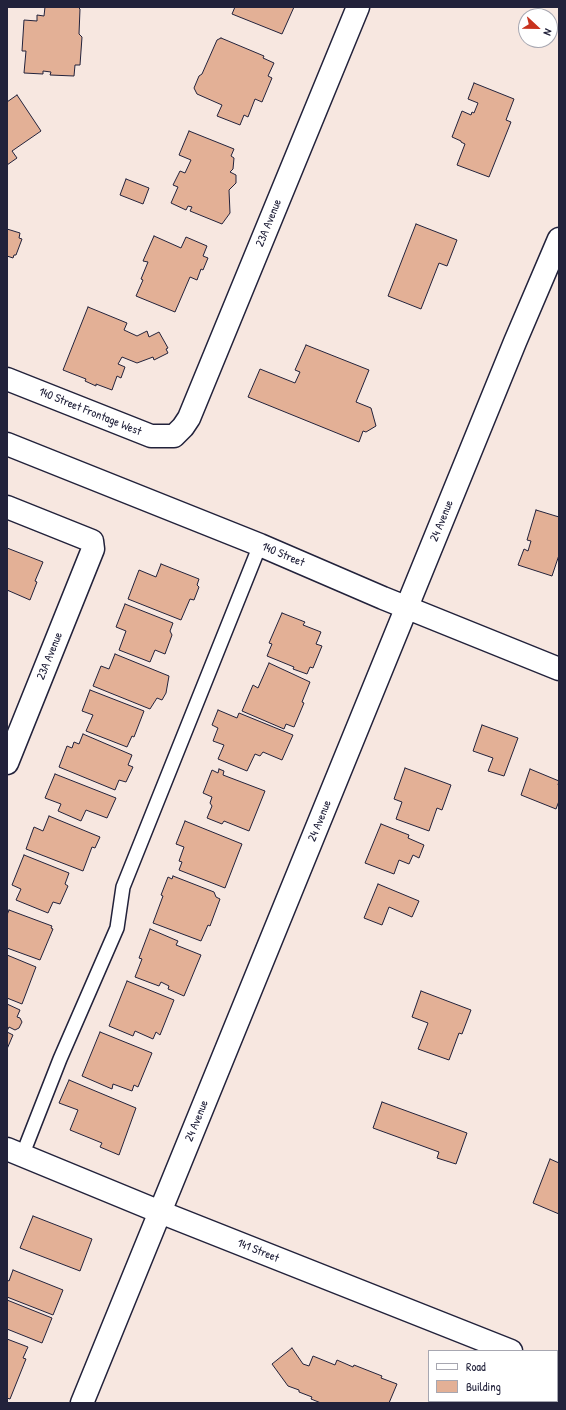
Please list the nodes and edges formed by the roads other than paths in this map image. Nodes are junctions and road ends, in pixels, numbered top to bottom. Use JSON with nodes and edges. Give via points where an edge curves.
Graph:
{"nodes":[{"id":1,"x":358,"y":7,"type":"edge"},
{"id":2,"x":559,"y":239,"type":"edge"},
{"id":3,"x":7,"y":379,"type":"edge"},
{"id":4,"x":174,"y":436,"type":"joint"},
{"id":5,"x":7,"y":444,"type":"edge"},
{"id":6,"x":7,"y":507,"type":"edge"},
{"id":7,"x":260,"y":545,"type":"junction"},
{"id":8,"x":407,"y":608,"type":"junction"},
{"id":9,"x":559,"y":669,"type":"edge"},
{"id":10,"x":7,"y":763,"type":"edge"},
{"id":11,"x":15,"y":1152,"type":"edge"},
{"id":12,"x":160,"y":1212,"type":"junction"},
{"id":13,"x":508,"y":1350,"type":"edge"},
{"id":14,"x":82,"y":1403,"type":"edge"}],
"edges":[{"from":1,"to":4,"type":"main road","name":"23A Avenue","via":[[189,418]]},
{"from":2,"to":8,"type":"main road","name":"24 Avenue"},
{"from":3,"to":4,"type":"main road","name":"140 Street Frontage West","via":[[151,436]]},
{"from":5,"to":7,"type":"main road","name":"140 Street"},
{"from":6,"to":10,"type":"main road","name":"23A Avenue","via":[[92,541],[93,549]]},
{"from":7,"to":8,"type":"main road","name":"140 Street"},
{"from":7,"to":11,"type":"lane","via":[[123,887],[117,928],[60,1059]]},
{"from":8,"to":9,"type":"main road","name":"140 Street"},
{"from":8,"to":12,"type":"main road","name":"24 Avenue"},
{"from":11,"to":12,"type":"main road","name":"141 Street"},
{"from":12,"to":13,"type":"main road","name":"141 Street"},
{"from":12,"to":14,"type":"main road","name":"24 Avenue"}]}
